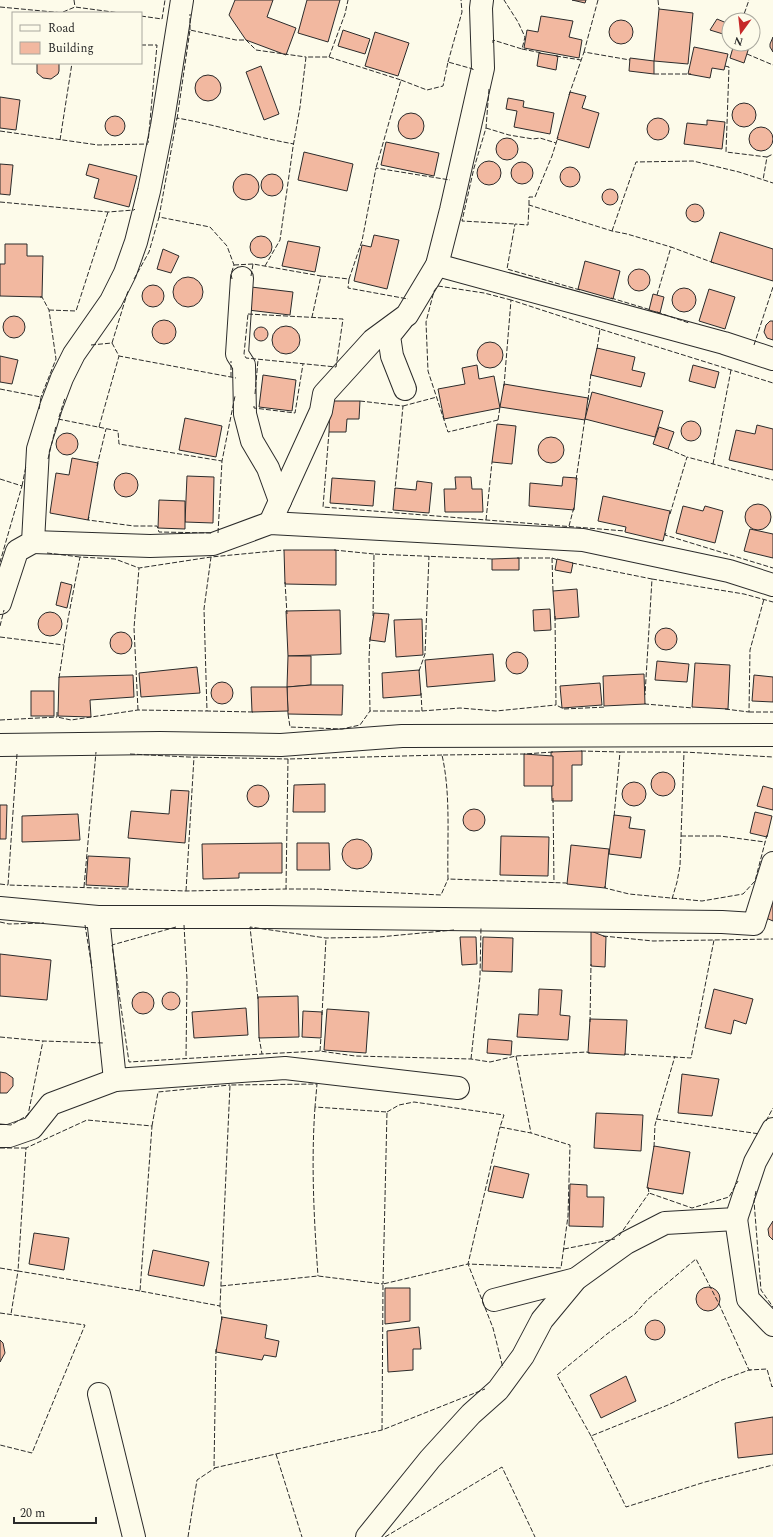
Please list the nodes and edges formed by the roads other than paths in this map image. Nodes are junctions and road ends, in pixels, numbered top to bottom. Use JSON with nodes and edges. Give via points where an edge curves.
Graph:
{"nodes":[{"id":1,"x":182,"y":0,"type":"edge"},
{"id":2,"x":482,"y":0,"type":"edge"},
{"id":3,"x":437,"y":265,"type":"junction"},
{"id":4,"x":242,"y":278,"type":"dead end"},
{"id":5,"x":407,"y":315,"type":"junction"},
{"id":6,"x":773,"y":359,"type":"edge"},
{"id":7,"x":405,"y":389,"type":"dead end"},
{"id":8,"x":280,"y":501,"type":"junction"},
{"id":9,"x":270,"y":523,"type":"junction"},
{"id":10,"x":34,"y":542,"type":"junction"},
{"id":11,"x":773,"y":585,"type":"edge"},
{"id":12,"x":0,"y":603,"type":"edge"},
{"id":13,"x":773,"y":735,"type":"edge"},
{"id":14,"x":0,"y":745,"type":"edge"},
{"id":15,"x":773,"y":863,"type":"edge"},
{"id":16,"x":0,"y":908,"type":"edge"},
{"id":17,"x":98,"y":918,"type":"junction"},
{"id":18,"x":115,"y":1080,"type":"junction"},
{"id":19,"x":458,"y":1088,"type":"dead end"},
{"id":20,"x":773,"y":1129,"type":"edge"},
{"id":21,"x":0,"y":1136,"type":"edge"},
{"id":22,"x":736,"y":1219,"type":"junction"},
{"id":23,"x":576,"y":1279,"type":"junction"},
{"id":24,"x":494,"y":1300,"type":"dead end"},
{"id":25,"x":773,"y":1325,"type":"edge"},
{"id":26,"x":99,"y":1394,"type":"dead end"},
{"id":27,"x":134,"y":1537,"type":"edge"},
{"id":28,"x":367,"y":1537,"type":"edge"}],
"edges":[{"from":1,"to":10,"type":"street","via":[[162,126],[136,242],[111,301],[74,354],[62,378],[38,449]]},
{"from":2,"to":3,"type":"street","via":[[483,68]]},
{"from":3,"to":5,"type":"street"},
{"from":3,"to":6,"type":"street","via":[[724,343]]},
{"from":4,"to":8,"type":"street","via":[[237,354],[244,365],[245,414],[252,441],[268,468]]},
{"from":5,"to":7,"type":"street","via":[[389,336],[392,356]]},
{"from":5,"to":8,"type":"street","via":[[373,340],[324,394],[321,411]]},
{"from":8,"to":9,"type":"street"},
{"from":9,"to":10,"type":"street","via":[[213,544],[150,546]]},
{"from":9,"to":11,"type":"street","via":[[583,540],[729,571]]},
{"from":10,"to":12,"type":"street","via":[[17,551]]},
{"from":13,"to":14,"type":"street","via":[[402,736],[281,745]]},
{"from":15,"to":17,"type":"street","via":[[754,924],[283,917]]},
{"from":16,"to":17,"type":"street"},
{"from":17,"to":18,"type":"street"},
{"from":18,"to":19,"type":"street","via":[[285,1068]]},
{"from":18,"to":21,"type":"street","via":[[51,1104],[32,1128],[9,1136]]},
{"from":20,"to":22,"type":"street","via":[[755,1162]]},
{"from":22,"to":23,"type":"street","via":[[665,1223],[626,1243]]},
{"from":22,"to":25,"type":"street","via":[[748,1299]]},
{"from":23,"to":24,"type":"street"},
{"from":23,"to":28,"type":"street","via":[[542,1320],[523,1356],[498,1390],[471,1414],[430,1460]]},
{"from":26,"to":27,"type":"street"}]}
